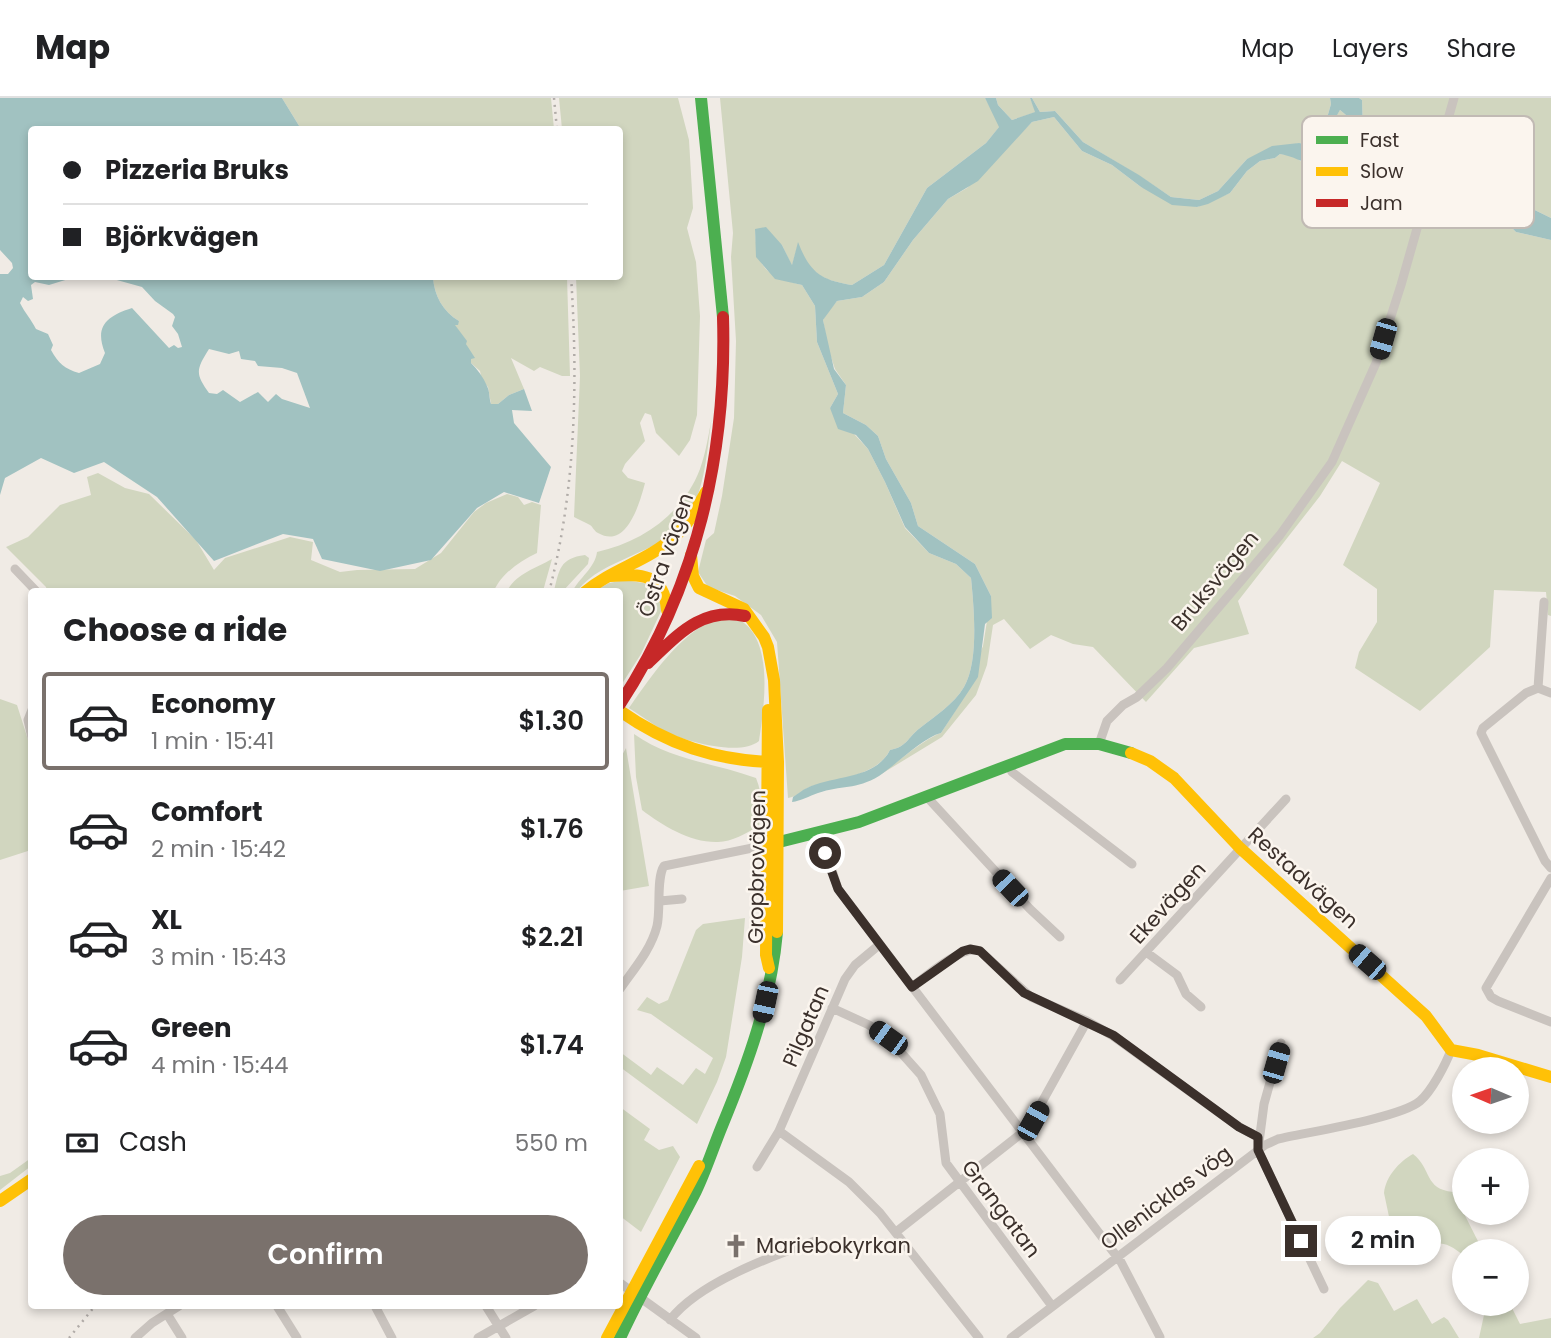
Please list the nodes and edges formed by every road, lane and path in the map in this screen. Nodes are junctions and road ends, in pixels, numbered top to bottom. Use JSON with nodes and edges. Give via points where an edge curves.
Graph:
{"nodes":[{"id":1,"x":701,"y":98,"type":"edge"},
{"id":2,"x":1454,"y":98,"type":"edge"},
{"id":3,"x":1449,"y":116,"type":"edge"},
{"id":4,"x":1417,"y":228,"type":"edge"},
{"id":5,"x":711,"y":484,"type":"junction"},
{"id":6,"x":691,"y":555,"type":"junction"},
{"id":7,"x":15,"y":569,"type":"dead end"},
{"id":8,"x":606,"y":576,"type":"junction"},
{"id":9,"x":33,"y":588,"type":"edge"},
{"id":10,"x":590,"y":588,"type":"edge"},
{"id":11,"x":1544,"y":602,"type":"dead end"},
{"id":12,"x":667,"y":615,"type":"junction"},
{"id":13,"x":752,"y":619,"type":"junction"},
{"id":14,"x":645,"y":665,"type":"junction"},
{"id":15,"x":1538,"y":688,"type":"junction"},
{"id":16,"x":1551,"y":693,"type":"edge"},
{"id":17,"x":623,"y":699,"type":"edge"},
{"id":18,"x":623,"y":713,"type":"edge"},
{"id":19,"x":1098,"y":744,"type":"junction"},
{"id":20,"x":772,"y":762,"type":"junction"},
{"id":21,"x":1009,"y":766,"type":"junction"},
{"id":22,"x":927,"y":797,"type":"junction"},
{"id":23,"x":1286,"y":799,"type":"dead end"},
{"id":24,"x":820,"y":832,"type":"junction"},
{"id":25,"x":772,"y":844,"type":"junction"},
{"id":26,"x":1240,"y":848,"type":"junction"},
{"id":27,"x":1132,"y":863,"type":"dead end"},
{"id":28,"x":1551,"y":867,"type":"edge"},
{"id":29,"x":1551,"y":878,"type":"edge"},
{"id":30,"x":682,"y":899,"type":"dead end"},
{"id":31,"x":660,"y":901,"type":"junction"},
{"id":32,"x":1060,"y":937,"type":"dead end"},
{"id":33,"x":879,"y":945,"type":"junction"},
{"id":34,"x":1146,"y":952,"type":"junction"},
{"id":35,"x":1120,"y":980,"type":"dead end"},
{"id":36,"x":623,"y":985,"type":"edge"},
{"id":37,"x":912,"y":987,"type":"junction"},
{"id":38,"x":1201,"y":1007,"type":"dead end"},
{"id":39,"x":832,"y":1008,"type":"junction"},
{"id":40,"x":1087,"y":1021,"type":"junction"},
{"id":41,"x":1551,"y":1022,"type":"edge"},
{"id":42,"x":1282,"y":1044,"type":"dead end"},
{"id":43,"x":1451,"y":1050,"type":"junction"},
{"id":44,"x":1551,"y":1077,"type":"edge"},
{"id":45,"x":1024,"y":1132,"type":"junction"},
{"id":46,"x":782,"y":1134,"type":"junction"},
{"id":47,"x":1258,"y":1137,"type":"junction"},
{"id":48,"x":1258,"y":1150,"type":"junction"},
{"id":49,"x":757,"y":1167,"type":"dead end"},
{"id":50,"x":28,"y":1182,"type":"edge"},
{"id":51,"x":960,"y":1183,"type":"junction"},
{"id":52,"x":0,"y":1201,"type":"edge"},
{"id":53,"x":896,"y":1232,"type":"junction"},
{"id":54,"x":815,"y":1241,"type":"dead end"},
{"id":55,"x":1116,"y":1258,"type":"junction"},
{"id":56,"x":623,"y":1285,"type":"edge"},
{"id":57,"x":1324,"y":1289,"type":"dead end"},
{"id":58,"x":635,"y":1294,"type":"junction"},
{"id":59,"x":1052,"y":1306,"type":"junction"},
{"id":60,"x":174,"y":1309,"type":"edge"},
{"id":61,"x":279,"y":1309,"type":"edge"},
{"id":62,"x":377,"y":1309,"type":"edge"},
{"id":63,"x":488,"y":1309,"type":"edge"},
{"id":64,"x":529,"y":1309,"type":"edge"},
{"id":65,"x":167,"y":1314,"type":"junction"},
{"id":66,"x":670,"y":1320,"type":"junction"},
{"id":67,"x":499,"y":1327,"type":"junction"},
{"id":68,"x":1160,"y":1337,"type":"edge"},
{"id":69,"x":135,"y":1338,"type":"edge"},
{"id":70,"x":182,"y":1338,"type":"edge"},
{"id":71,"x":297,"y":1338,"type":"edge"},
{"id":72,"x":392,"y":1338,"type":"edge"},
{"id":73,"x":478,"y":1338,"type":"edge"},
{"id":74,"x":506,"y":1338,"type":"edge"},
{"id":75,"x":607,"y":1338,"type":"edge"},
{"id":76,"x":621,"y":1338,"type":"edge"},
{"id":77,"x":696,"y":1338,"type":"edge"},
{"id":78,"x":979,"y":1338,"type":"edge"},
{"id":79,"x":1012,"y":1338,"type":"edge"}],
"edges":[{"from":1,"to":5,"type":"street","name":"Östra vägen","via":[[723,326],[722,408]]},
{"from":2,"to":3,"type":"street","name":"Bruksvägen"},
{"from":4,"to":19,"type":"street","name":"Bruksvägen","via":[[1376,363],[1332,462],[1280,534],[1167,668],[1107,721]]},
{"from":5,"to":6,"type":"street","name":"Östra vägen"},
{"from":5,"to":8,"type":"street","via":[[688,523],[671,540]]},
{"from":6,"to":12,"type":"street","name":"Östra vägen"},
{"from":6,"to":13,"type":"street","via":[[699,588],[744,609]]},
{"from":7,"to":9,"type":"street"},
{"from":8,"to":10,"type":"street"},
{"from":8,"to":12,"type":"street","via":[[641,575],[658,583],[666,595]]},
{"from":11,"to":15,"type":"street"},
{"from":12,"to":14,"type":"street","name":"Östra vägen"},
{"from":13,"to":14,"type":"street","via":[[726,611],[710,614]]},
{"from":13,"to":20,"type":"street","name":"Gropbrovägen","via":[[771,660]]},
{"from":14,"to":17,"type":"street","name":"Östra vägen"},
{"from":15,"to":16,"type":"street"},
{"from":15,"to":28,"type":"street","via":[[1526,693],[1482,733]]},
{"from":18,"to":20,"type":"street","via":[[673,744]]},
{"from":19,"to":21,"type":"street","via":[[1065,744]]},
{"from":19,"to":26,"type":"street","name":"Restadvägen","via":[[1141,757],[1165,771]]},
{"from":20,"to":25,"type":"street","name":"Gropbrovägen"},
{"from":21,"to":22,"type":"street"},
{"from":21,"to":27,"type":"street"},
{"from":22,"to":24,"type":"street"},
{"from":22,"to":32,"type":"street"},
{"from":23,"to":26,"type":"street","name":"Ekevägen"},
{"from":24,"to":25,"type":"street"},
{"from":24,"to":33,"type":"street","via":[[838,889]]},
{"from":25,"to":31,"type":"street","via":[[664,866]]},
{"from":25,"to":58,"type":"street","name":"Gropbrovägen","via":[[766,955],[770,972],[756,1039],[697,1188]]},
{"from":26,"to":34,"type":"street","name":"Ekevägen"},
{"from":26,"to":43,"type":"street","name":"Restadvägen","via":[[1426,1016]]},
{"from":29,"to":41,"type":"street","via":[[1488,983],[1488,993],[1498,1001]]},
{"from":30,"to":31,"type":"street"},
{"from":31,"to":36,"type":"street","via":[[654,934]]},
{"from":33,"to":37,"type":"street"},
{"from":33,"to":39,"type":"street","name":"Pilgatan","via":[[850,972]]},
{"from":34,"to":35,"type":"street","name":"Ekevägen"},
{"from":34,"to":38,"type":"street","via":[[1177,975],[1184,991]]},
{"from":37,"to":40,"type":"street","via":[[963,951],[974,949],[1031,997]]},
{"from":37,"to":45,"type":"street"},
{"from":39,"to":46,"type":"street","name":"Pilgatan"},
{"from":39,"to":51,"type":"street","name":"Grangatan","via":[[888,1038],[921,1075],[940,1114],[946,1163]]},
{"from":40,"to":45,"type":"street"},
{"from":40,"to":47,"type":"street"},
{"from":42,"to":47,"type":"street"},
{"from":43,"to":44,"type":"street"},
{"from":43,"to":48,"type":"street","name":"Ollenicklas vög","via":[[1425,1096],[1410,1107],[1278,1139]]},
{"from":45,"to":51,"type":"street"},
{"from":45,"to":55,"type":"street"},
{"from":46,"to":49,"type":"street","name":"Pilgatan"},
{"from":46,"to":53,"type":"street","via":[[849,1182]]},
{"from":47,"to":48,"type":"street"},
{"from":48,"to":55,"type":"street","name":"Ollenicklas vög"},
{"from":48,"to":57,"type":"street"},
{"from":50,"to":52,"type":"street"},
{"from":51,"to":53,"type":"street"},
{"from":51,"to":59,"type":"street","name":"Grangatan"},
{"from":53,"to":78,"type":"street"},
{"from":54,"to":66,"type":"street","via":[[704,1290]]},
{"from":55,"to":59,"type":"street","name":"Ollenicklas vög"},
{"from":55,"to":68,"type":"street"},
{"from":56,"to":58,"type":"street"},
{"from":58,"to":66,"type":"street"},
{"from":58,"to":75,"type":"street","name":"Gropbrovägen"},
{"from":58,"to":76,"type":"street","name":"Gropbrovägen"},
{"from":59,"to":79,"type":"street","name":"Ollenicklas vög"},
{"from":60,"to":65,"type":"street"},
{"from":61,"to":71,"type":"street"},
{"from":62,"to":72,"type":"street"},
{"from":63,"to":67,"type":"street"},
{"from":64,"to":67,"type":"street"},
{"from":65,"to":69,"type":"street"},
{"from":65,"to":70,"type":"street"},
{"from":66,"to":77,"type":"street"},
{"from":67,"to":73,"type":"street"},
{"from":67,"to":74,"type":"street"}]}
